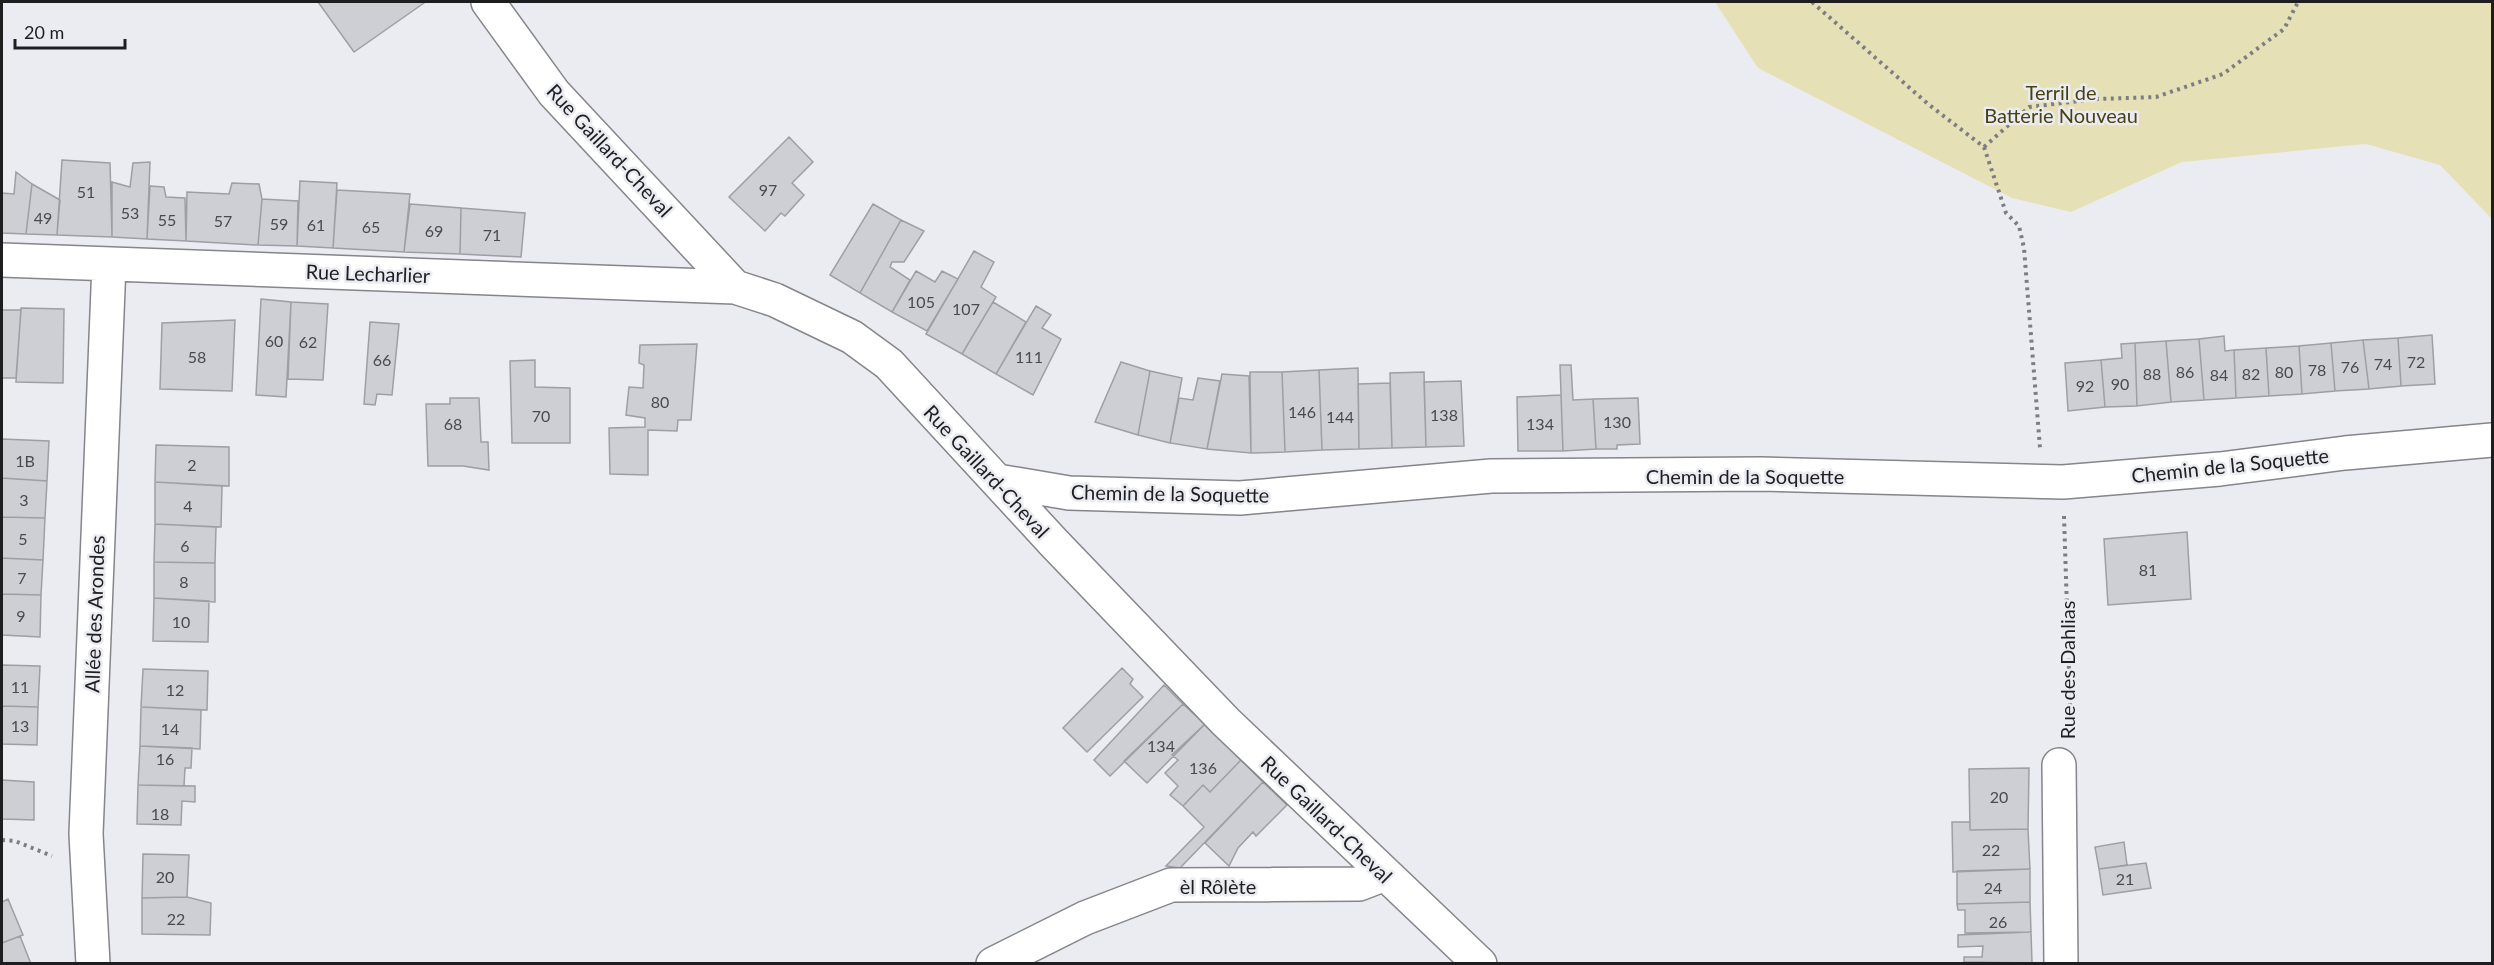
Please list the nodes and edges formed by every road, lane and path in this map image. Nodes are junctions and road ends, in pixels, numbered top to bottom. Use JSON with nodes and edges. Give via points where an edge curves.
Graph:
{"nodes":[{"id":1,"x":488,"y":2,"type":"edge"},
{"id":2,"x":1812,"y":2,"type":"edge"},
{"id":3,"x":2298,"y":2,"type":"edge"},
{"id":4,"x":1984,"y":147,"type":"junction"},
{"id":5,"x":2,"y":260,"type":"edge"},
{"id":6,"x":109,"y":264,"type":"junction"},
{"id":7,"x":735,"y":287,"type":"junction"},
{"id":8,"x":2493,"y":440,"type":"edge"},
{"id":9,"x":998,"y":481,"type":"junction"},
{"id":10,"x":2053,"y":482,"type":"junction"},
{"id":11,"x":2059,"y":765,"type":"joint"},
{"id":12,"x":2,"y":840,"type":"edge"},
{"id":13,"x":15,"y":841,"type":"dead end"},
{"id":14,"x":1385,"y":874,"type":"junction"},
{"id":15,"x":93,"y":963,"type":"edge"},
{"id":16,"x":993,"y":963,"type":"edge"},
{"id":17,"x":1480,"y":963,"type":"edge"},
{"id":18,"x":2061,"y":963,"type":"edge"}],
"edges":[{"from":1,"to":7,"type":"street","name":"Rue Gaillard-Cheval","via":[[554,93]]},
{"from":2,"to":4,"type":"path","via":[[1928,105]]},
{"from":3,"to":4,"type":"path","via":[[2284,29],[2223,74],[2156,97],[2029,107]]},
{"from":4,"to":10,"type":"path","name":"Rue des Dahlias","via":[[2006,213],[2019,226],[2024,248]]},
{"from":5,"to":6,"type":"street","name":"Rue Lecharlier"},
{"from":6,"to":7,"type":"street","name":"Rue Lecharlier"},
{"from":6,"to":15,"type":"street","name":"Allée des Arondes","via":[[86,834]]},
{"from":7,"to":9,"type":"street","name":"Rue Gaillard-Cheval","via":[[775,300],[852,337],[889,364]]},
{"from":8,"to":10,"type":"street","name":"Chemin de la Soquette"},
{"from":9,"to":10,"type":"street","name":"Chemin de la Soquette","via":[[1069,493],[1240,498],[1491,476],[1761,474]]},
{"from":9,"to":14,"type":"street","name":"Rue Gaillard-Cheval","via":[[1226,722]]},
{"from":10,"to":11,"type":"path","name":"Rue des Dahlias","via":[[2071,739]]},
{"from":11,"to":18,"type":"street","name":"Rue des Dahlias"},
{"from":12,"to":13,"type":"path"},
{"from":14,"to":16,"type":"street","name":"èl Rôlète","via":[[1359,884],[1171,885],[1085,918]]},
{"from":14,"to":17,"type":"street","name":"Rue Gaillard-Cheval"}]}
